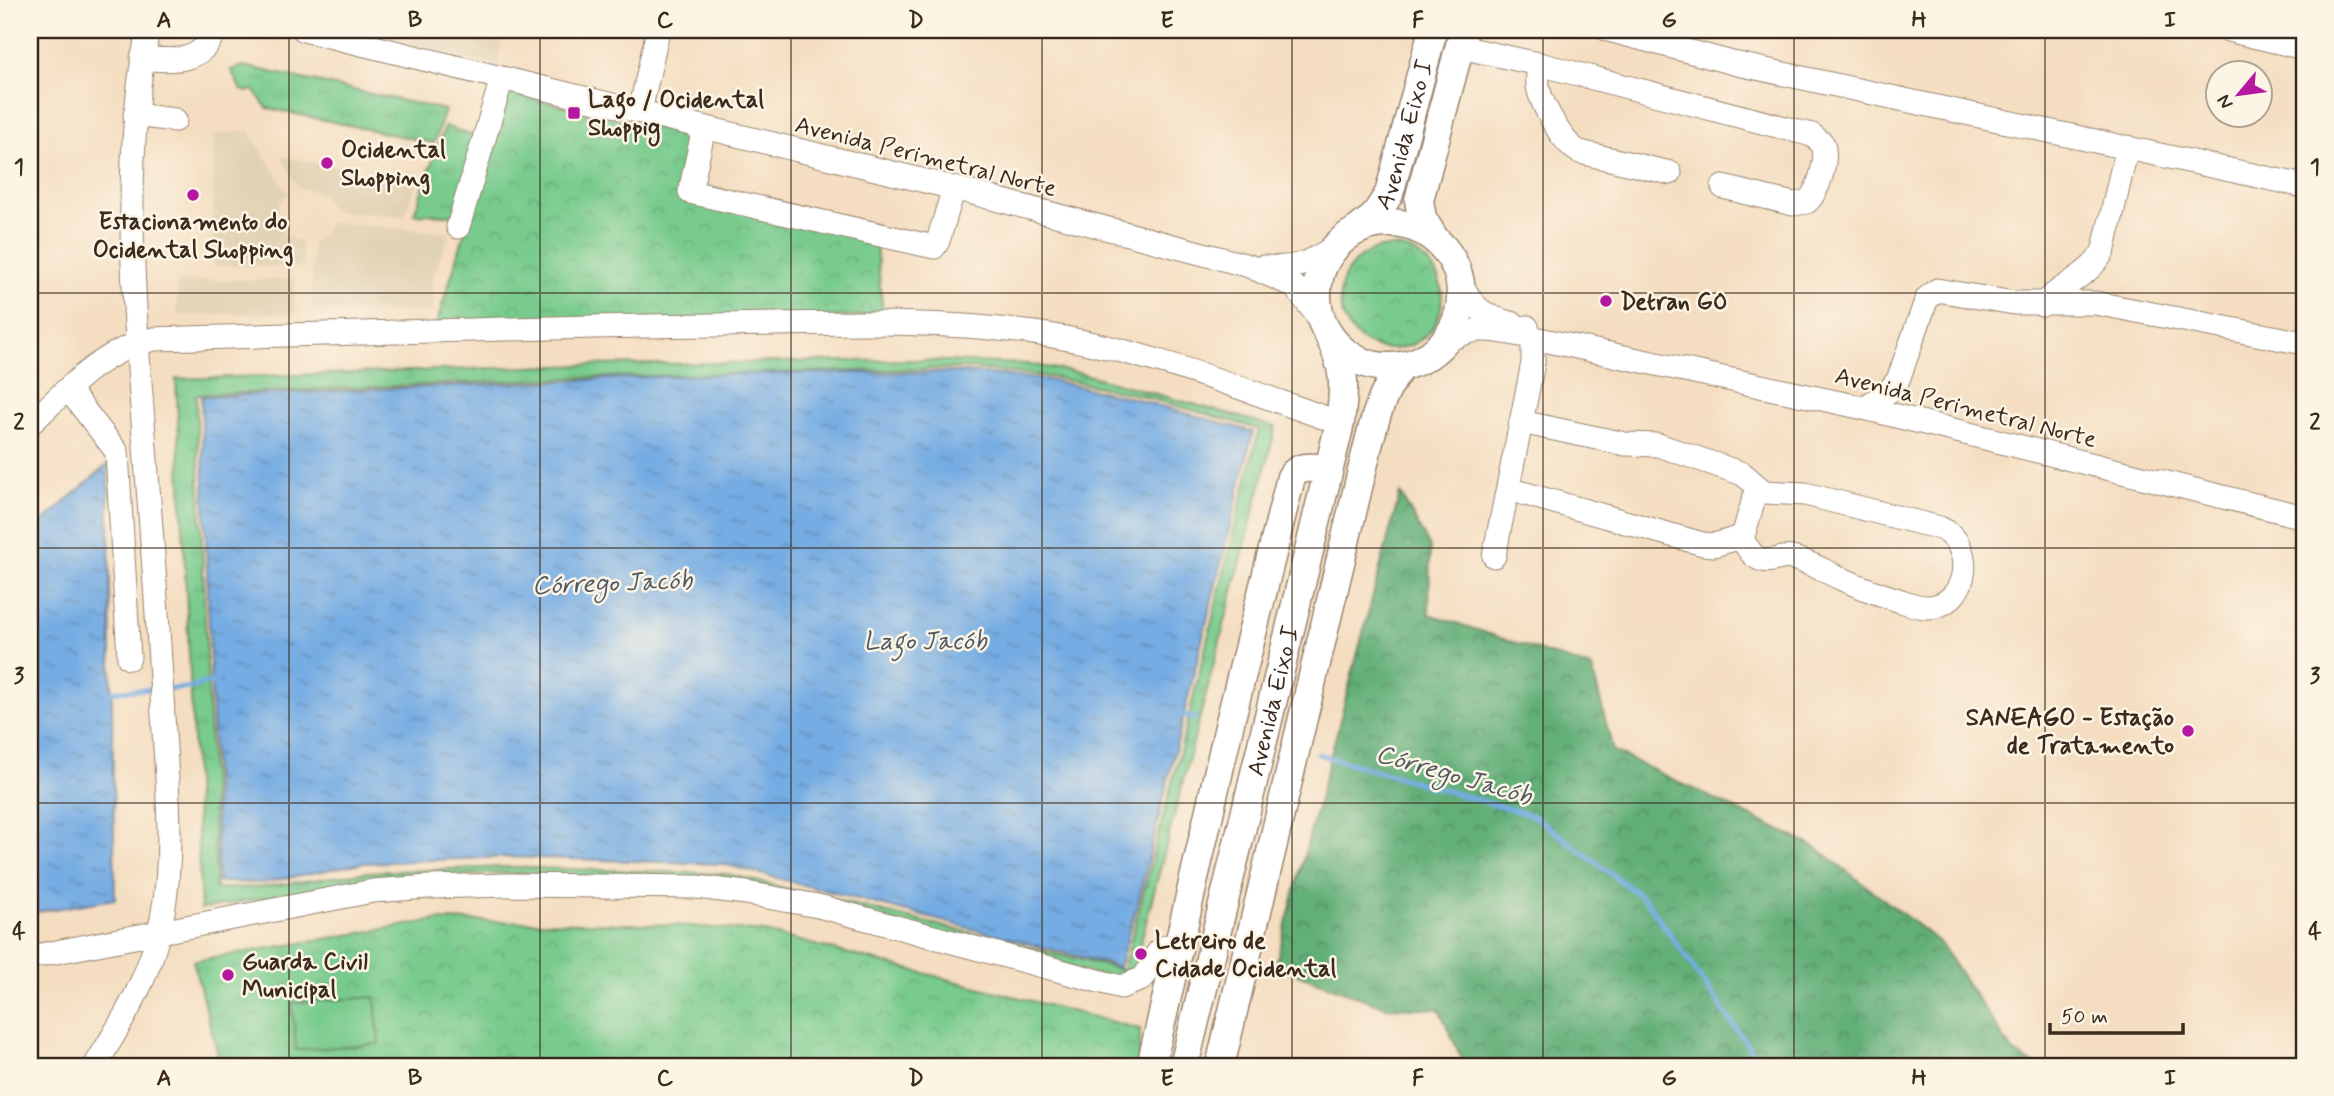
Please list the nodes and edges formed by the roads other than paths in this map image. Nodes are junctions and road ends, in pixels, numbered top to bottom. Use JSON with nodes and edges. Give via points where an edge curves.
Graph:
{"nodes":[{"id":1,"x":148,"y":30,"type":"edge"},
{"id":2,"x":214,"y":30,"type":"edge"},
{"id":3,"x":658,"y":30,"type":"edge"},
{"id":4,"x":1433,"y":30,"type":"edge"},
{"id":5,"x":1608,"y":30,"type":"edge"},
{"id":6,"x":311,"y":31,"type":"edge"},
{"id":7,"x":2235,"y":31,"type":"edge"},
{"id":8,"x":1462,"y":38,"type":"edge"},
{"id":9,"x":2304,"y":48,"type":"edge"},
{"id":10,"x":142,"y":58,"type":"junction"},
{"id":11,"x":1539,"y":64,"type":"junction"},
{"id":12,"x":502,"y":78,"type":"junction"},
{"id":13,"x":640,"y":111,"type":"junction"},
{"id":14,"x":135,"y":115,"type":"junction"},
{"id":15,"x":175,"y":120,"type":"dead end"},
{"id":16,"x":704,"y":128,"type":"junction"},
{"id":17,"x":2127,"y":147,"type":"junction"},
{"id":18,"x":1670,"y":173,"type":"dead end"},
{"id":19,"x":2304,"y":186,"type":"edge"},
{"id":20,"x":1723,"y":187,"type":"dead end"},
{"id":21,"x":954,"y":188,"type":"junction"},
{"id":22,"x":458,"y":227,"type":"dead end"},
{"id":23,"x":1360,"y":228,"type":"junction"},
{"id":24,"x":1433,"y":238,"type":"junction"},
{"id":25,"x":1335,"y":247,"type":"junction"},
{"id":26,"x":1249,"y":266,"type":"junction"},
{"id":27,"x":1459,"y":278,"type":"junction"},
{"id":28,"x":2042,"y":304,"type":"junction"},
{"id":29,"x":1325,"y":327,"type":"junction"},
{"id":30,"x":1530,"y":333,"type":"junction"},
{"id":31,"x":2304,"y":342,"type":"edge"},
{"id":32,"x":137,"y":343,"type":"junction"},
{"id":33,"x":1442,"y":344,"type":"junction"},
{"id":34,"x":1402,"y":366,"type":"junction"},
{"id":35,"x":68,"y":389,"type":"junction"},
{"id":36,"x":1864,"y":408,"type":"junction"},
{"id":37,"x":1521,"y":422,"type":"junction"},
{"id":38,"x":1340,"y":423,"type":"junction"},
{"id":39,"x":30,"y":424,"type":"edge"},
{"id":40,"x":1328,"y":469,"type":"junction"},
{"id":41,"x":1757,"y":488,"type":"junction"},
{"id":42,"x":1507,"y":489,"type":"junction"},
{"id":43,"x":2304,"y":517,"type":"edge"},
{"id":44,"x":1742,"y":540,"type":"junction"},
{"id":45,"x":1494,"y":556,"type":"dead end"},
{"id":46,"x":130,"y":658,"type":"dead end"},
{"id":47,"x":159,"y":931,"type":"junction"},
{"id":48,"x":1179,"y":945,"type":"junction"},
{"id":49,"x":30,"y":957,"type":"edge"},
{"id":50,"x":95,"y":1066,"type":"edge"},
{"id":51,"x":1151,"y":1066,"type":"edge"},
{"id":52,"x":1184,"y":1066,"type":"edge"},
{"id":53,"x":1220,"y":1066,"type":"edge"}],
"edges":[{"from":1,"to":10,"type":"street"},
{"from":2,"to":10,"type":"street","via":[[211,42],[184,58]]},
{"from":3,"to":13,"type":"street"},
{"from":4,"to":23,"type":"main road","name":"Avenida Eixo I","via":[[1389,194],[1374,217]]},
{"from":5,"to":17,"type":"street","via":[[1732,62]]},
{"from":6,"to":12,"type":"street","name":"Avenida Perimetral Norte"},
{"from":7,"to":9,"type":"street"},
{"from":8,"to":11,"type":"street"},
{"from":8,"to":24,"type":"main road","name":"Avenida Eixo I","via":[[1419,200]]},
{"from":10,"to":14,"type":"street"},
{"from":11,"to":18,"type":"street","via":[[1541,97],[1570,147]]},
{"from":11,"to":20,"type":"street","via":[[1812,135],[1823,144],[1825,159],[1807,202],[1793,204]]},
{"from":12,"to":13,"type":"street","name":"Avenida Perimetral Norte"},
{"from":12,"to":22,"type":"street"},
{"from":13,"to":16,"type":"street","name":"Avenida Perimetral Norte"},
{"from":14,"to":15,"type":"street"},
{"from":14,"to":32,"type":"street","via":[[131,240]]},
{"from":16,"to":21,"type":"street","name":"Avenida Perimetral Norte"},
{"from":16,"to":21,"type":"street","via":[[690,192],[702,195],[934,247]]},
{"from":17,"to":19,"type":"street"},
{"from":17,"to":28,"type":"street","via":[[2099,260]]},
{"from":21,"to":26,"type":"street","name":"Avenida Perimetral Norte"},
{"from":23,"to":24,"type":"main road","via":[[1402,223]]},
{"from":23,"to":25,"type":"main road"},
{"from":24,"to":27,"type":"main road","via":[[1450,256]]},
{"from":25,"to":26,"type":"street","name":"Avenida Perimetral Norte","via":[[1301,266]]},
{"from":25,"to":29,"type":"main road","via":[[1317,281],[1316,303]]},
{"from":26,"to":29,"type":"street","name":"Avenida Perimetral Norte","via":[[1294,286]]},
{"from":27,"to":30,"type":"street","name":"Avenida Perimetral Norte","via":[[1475,307]]},
{"from":27,"to":33,"type":"main road","via":[[1459,314]]},
{"from":28,"to":31,"type":"street","via":[[2095,303]]},
{"from":28,"to":36,"type":"street","via":[[1932,291],[1898,380]]},
{"from":29,"to":34,"type":"main road","via":[[1354,359]]},
{"from":29,"to":38,"type":"main road","name":"Avenida Eixo I","via":[[1343,369]]},
{"from":30,"to":33,"type":"street","name":"Avenida Perimetral Norte","via":[[1481,329]]},
{"from":30,"to":36,"type":"street","name":"Avenida Perimetral Norte","via":[[1613,356]]},
{"from":30,"to":37,"type":"street","via":[[1533,363]]},
{"from":32,"to":35,"type":"street","via":[[105,357]]},
{"from":32,"to":38,"type":"street","via":[[600,326],[958,325],[1056,337],[1147,356]]},
{"from":32,"to":47,"type":"street","via":[[162,702],[168,870]]},
{"from":33,"to":34,"type":"main road","via":[[1424,359]]},
{"from":34,"to":53,"type":"main road","name":"Avenida Eixo I","via":[[1379,407],[1360,479]]},
{"from":35,"to":39,"type":"street"},
{"from":35,"to":46,"type":"street","via":[[117,452]]},
{"from":36,"to":43,"type":"street","name":"Avenida Perimetral Norte"},
{"from":37,"to":41,"type":"street","via":[[1625,444],[1658,444],[1743,474]]},
{"from":37,"to":42,"type":"street"},
{"from":38,"to":40,"type":"main road","name":"Avenida Eixo I"},
{"from":40,"to":48,"type":"main road","via":[[1305,467],[1291,477]]},
{"from":40,"to":52,"type":"main road","name":"Avenida Eixo I"},
{"from":41,"to":44,"type":"street"},
{"from":41,"to":44,"type":"street","via":[[1805,494],[1947,531],[1959,542],[1963,554],[1962,582],[1943,604],[1919,606],[1869,591],[1792,558],[1768,562],[1756,558]]},
{"from":42,"to":44,"type":"street","via":[[1703,544]]},
{"from":42,"to":45,"type":"street"},
{"from":47,"to":48,"type":"street","via":[[395,889],[635,886],[697,887],[795,901],[1121,987],[1142,979],[1163,947]]},
{"from":47,"to":49,"type":"street"},
{"from":47,"to":50,"type":"street","via":[[141,989]]},
{"from":48,"to":51,"type":"main road"}]}
